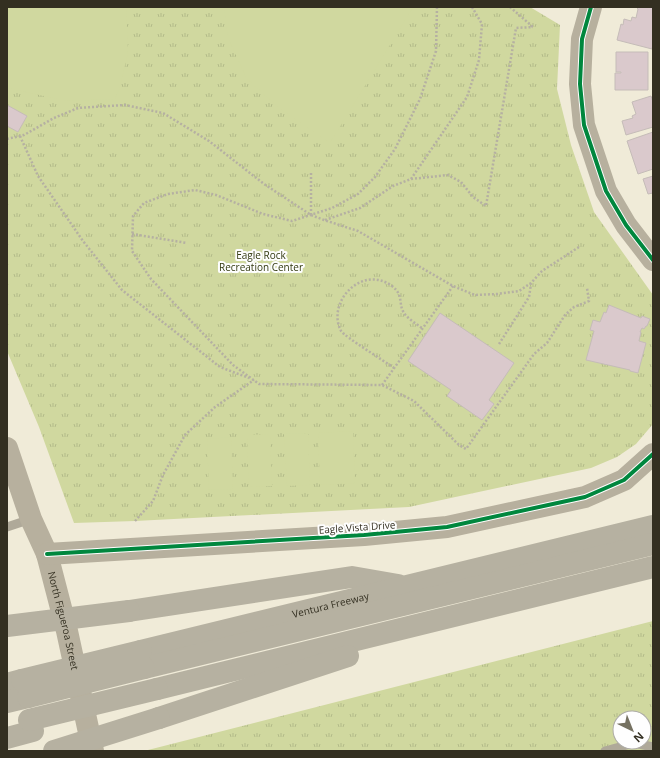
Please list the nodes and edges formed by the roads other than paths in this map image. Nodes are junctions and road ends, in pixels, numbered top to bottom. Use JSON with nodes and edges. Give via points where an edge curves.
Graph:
{"nodes":[{"id":1,"x":591,"y":7,"type":"edge"},
{"id":2,"x":653,"y":260,"type":"edge"},
{"id":3,"x":7,"y":448,"type":"edge"},
{"id":4,"x":653,"y":454,"type":"edge"},
{"id":5,"x":31,"y":519,"type":"junction"},
{"id":6,"x":653,"y":526,"type":"edge"},
{"id":7,"x":7,"y":527,"type":"edge"},
{"id":8,"x":653,"y":544,"type":"edge"},
{"id":9,"x":47,"y":554,"type":"junction"},
{"id":10,"x":653,"y":567,"type":"edge"},
{"id":11,"x":653,"y":582,"type":"edge"},
{"id":12,"x":407,"y":587,"type":"junction"},
{"id":13,"x":7,"y":626,"type":"edge"},
{"id":14,"x":142,"y":660,"type":"junction"},
{"id":15,"x":19,"y":687,"type":"edge"},
{"id":16,"x":7,"y":702,"type":"edge"},
{"id":17,"x":158,"y":703,"type":"junction"},
{"id":18,"x":7,"y":725,"type":"edge"},
{"id":19,"x":31,"y":726,"type":"junction"},
{"id":20,"x":7,"y":738,"type":"edge"},
{"id":21,"x":653,"y":747,"type":"edge"},
{"id":22,"x":54,"y":751,"type":"edge"},
{"id":23,"x":93,"y":751,"type":"edge"},
{"id":24,"x":605,"y":751,"type":"edge"}],
"edges":[{"from":1,"to":2,"type":"street","via":[[582,39],[580,69],[584,125],[606,191],[626,225]]},
{"from":3,"to":5,"type":"street","name":"North Figueroa Street"},
{"from":4,"to":9,"type":"street","name":"Eagle Vista Drive","via":[[624,480],[585,497],[447,527],[364,535]]},
{"from":5,"to":7,"type":"lane"},
{"from":5,"to":9,"type":"street","name":"North Figueroa Street"},
{"from":6,"to":12,"type":"highway","name":"Ventura Freeway"},
{"from":8,"to":14,"type":"highway"},
{"from":9,"to":23,"type":"street","name":"North Figueroa Street"},
{"from":10,"to":17,"type":"highway"},
{"from":11,"to":17,"type":"highway"},
{"from":12,"to":13,"type":"highway","bridge":true,"via":[[352,577],[129,611]]},
{"from":12,"to":14,"type":"highway","name":"Ventura Freeway"},
{"from":14,"to":15,"type":"highway","name":"Ventura Freeway","bridge":true},
{"from":15,"to":16,"type":"highway","name":"Ventura Freeway"},
{"from":17,"to":19,"type":"highway"},
{"from":17,"to":22,"type":"highway","bridge":true},
{"from":18,"to":19,"type":"highway"},
{"from":19,"to":20,"type":"highway"},
{"from":21,"to":24,"type":"lane","via":[[634,743]]}]}
